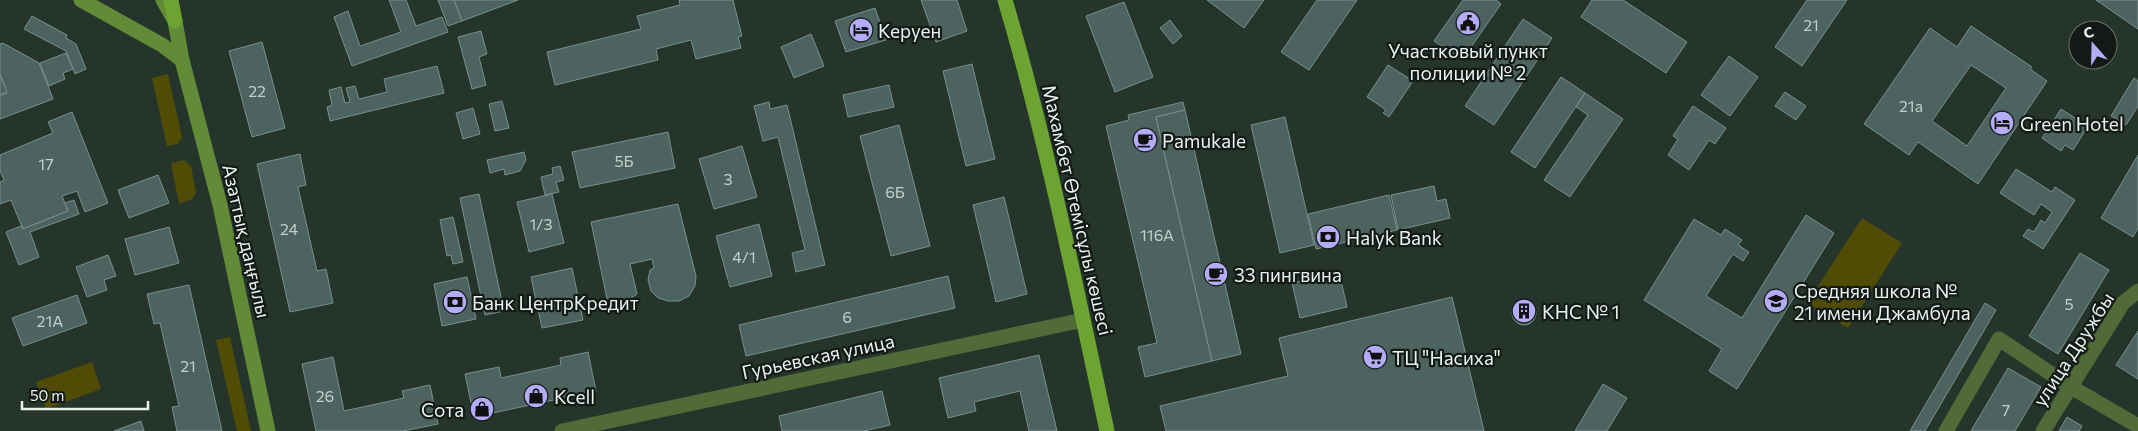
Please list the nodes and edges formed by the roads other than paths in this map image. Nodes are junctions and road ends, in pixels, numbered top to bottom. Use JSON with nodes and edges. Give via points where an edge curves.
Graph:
{"nodes":[{"id":1,"x":81,"y":0,"type":"edge"},
{"id":2,"x":163,"y":0,"type":"edge"},
{"id":3,"x":171,"y":0,"type":"edge"},
{"id":4,"x":1005,"y":0,"type":"edge"},
{"id":5,"x":175,"y":21,"type":"junction"},
{"id":6,"x":182,"y":60,"type":"junction"},
{"id":7,"x":2138,"y":291,"type":"edge"},
{"id":8,"x":1083,"y":320,"type":"junction"},
{"id":9,"x":2071,"y":387,"type":"junction"},
{"id":10,"x":2138,"y":426,"type":"edge"},
{"id":11,"x":268,"y":431,"type":"edge"},
{"id":12,"x":562,"y":431,"type":"edge"},
{"id":13,"x":1107,"y":431,"type":"edge"},
{"id":14,"x":1946,"y":431,"type":"edge"},
{"id":15,"x":2043,"y":431,"type":"edge"}],
"edges":[{"from":1,"to":6,"type":"street","via":[[162,45]]},
{"from":2,"to":5,"type":"street","name":"Азаттық даңғылы"},
{"from":3,"to":5,"type":"main road"},
{"from":4,"to":8,"type":"main road","name":"Махамбет Өтемісұлы көшесі","via":[[1039,127]]},
{"from":5,"to":6,"type":"street","name":"Азаттық даңғылы"},
{"from":6,"to":11,"type":"street","name":"Азаттық даңғылы","via":[[220,205]]},
{"from":7,"to":9,"type":"street","name":"улица Дружбы","via":[[2123,303]]},
{"from":8,"to":12,"type":"street","name":"Гурьевская улица"},
{"from":8,"to":13,"type":"main road","name":"Махамбет Өтемісұлы көшесі"},
{"from":9,"to":10,"type":"street"},
{"from":9,"to":14,"type":"street","via":[[1999,339]]},
{"from":9,"to":15,"type":"street","name":"улица Дружбы"}]}
